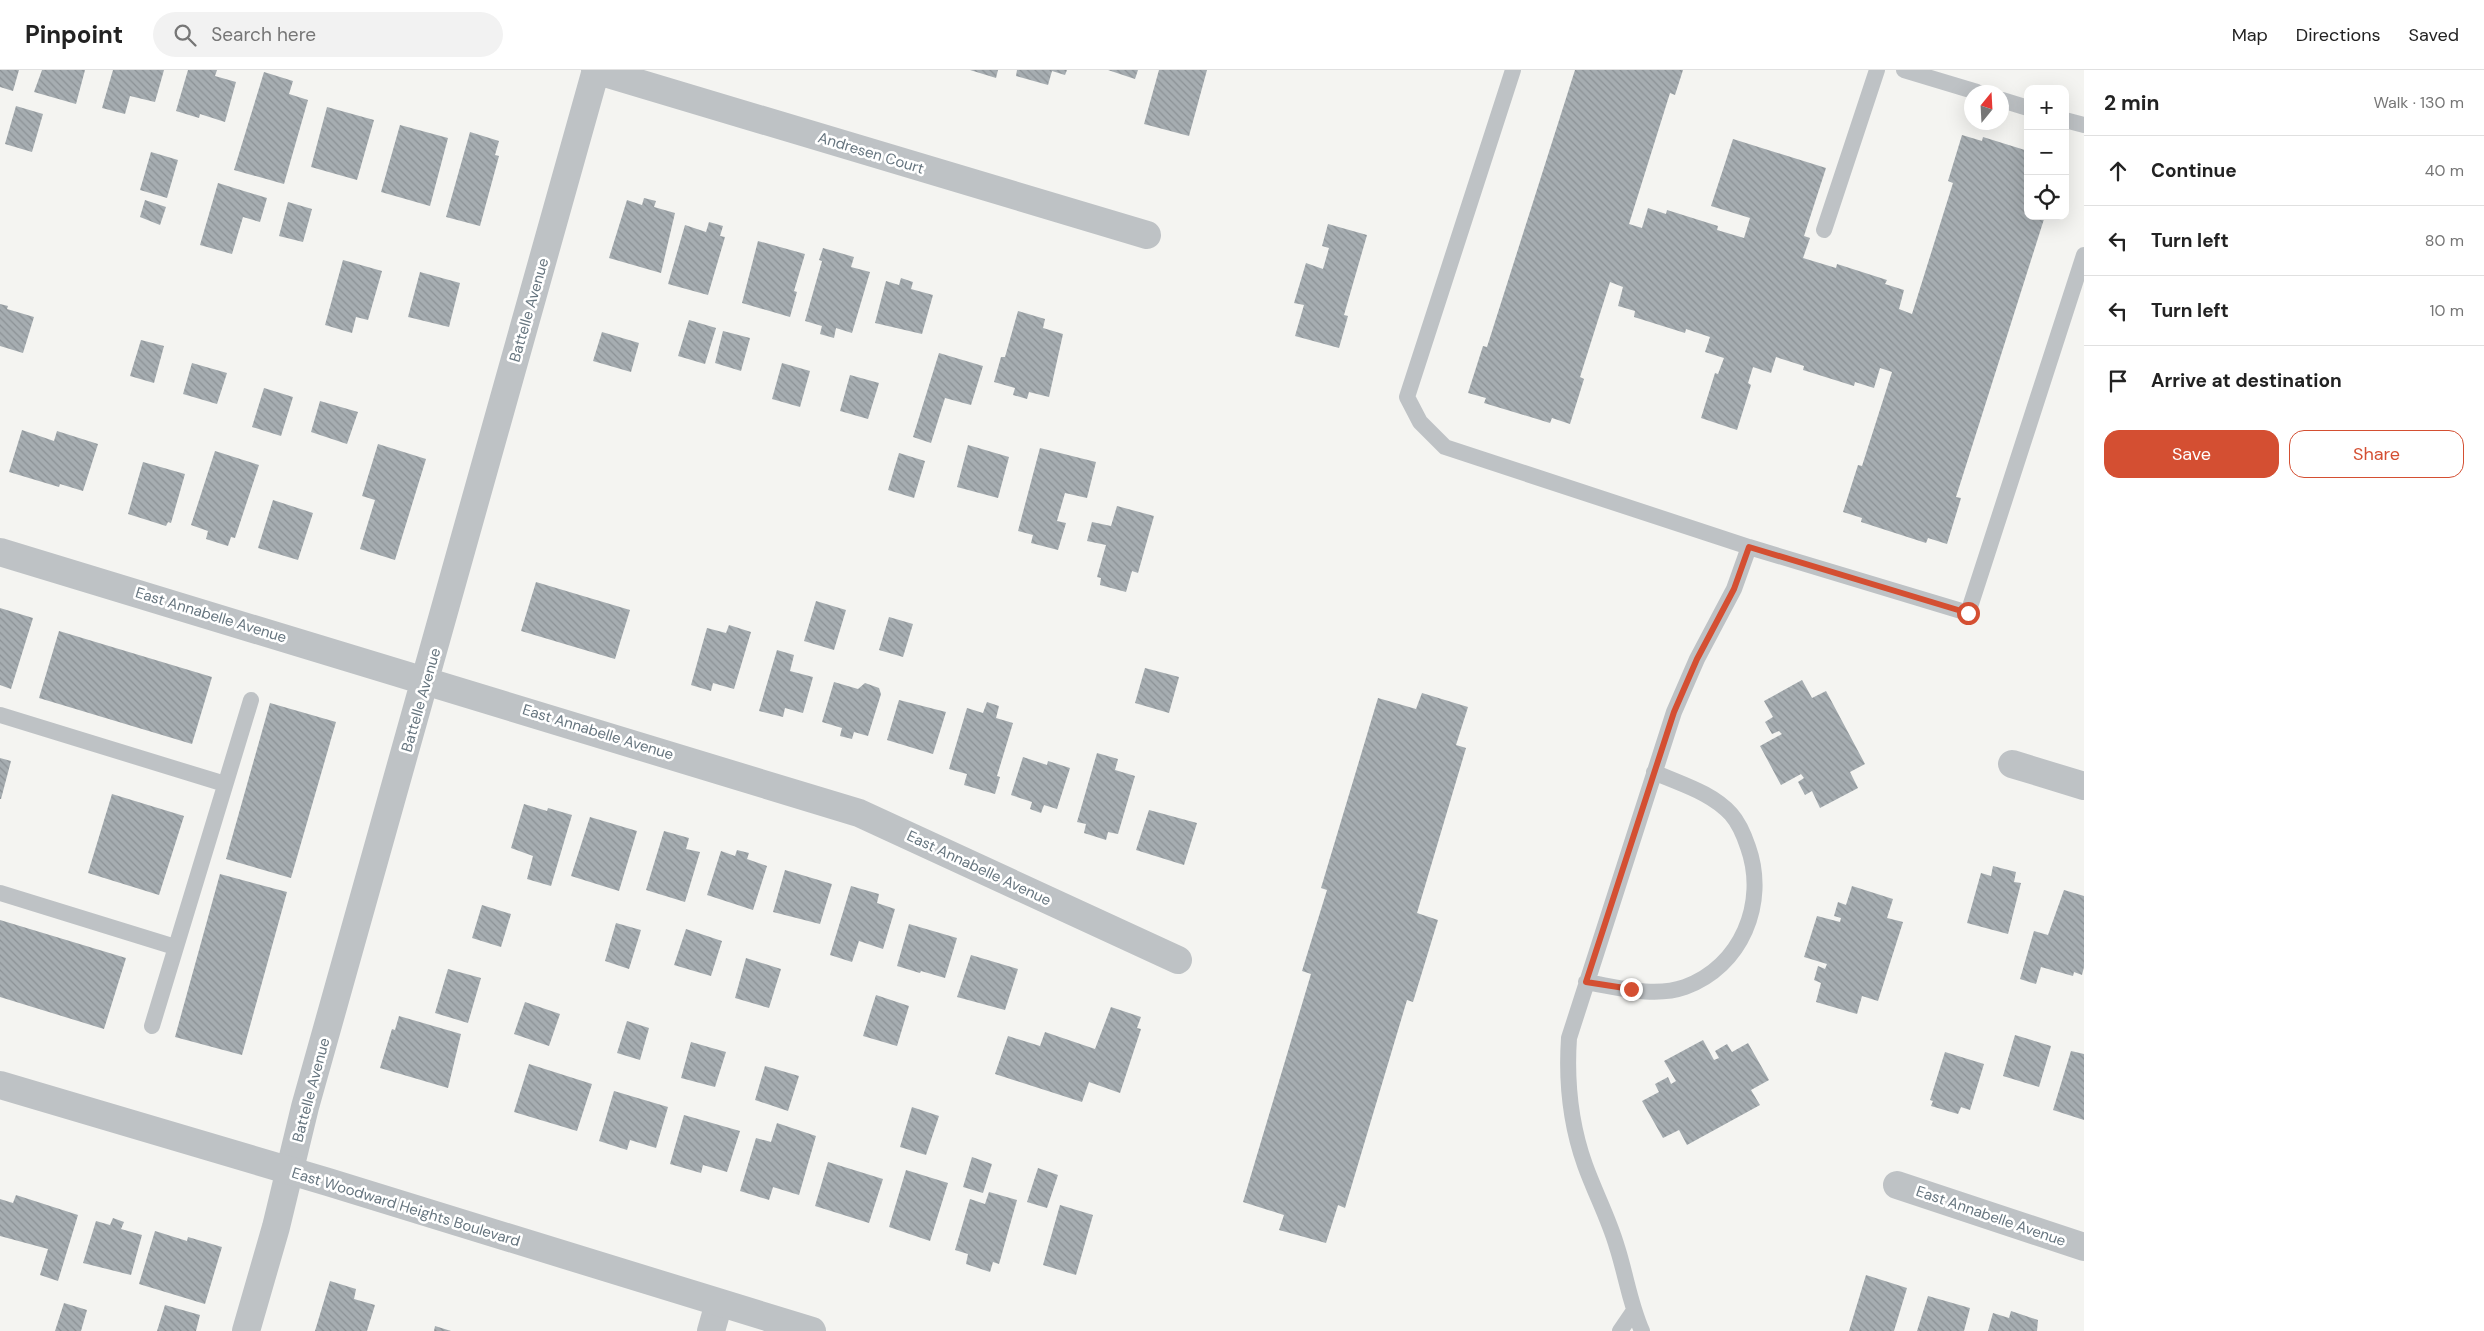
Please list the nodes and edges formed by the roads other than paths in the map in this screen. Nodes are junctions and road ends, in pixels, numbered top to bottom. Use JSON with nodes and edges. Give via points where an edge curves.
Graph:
{"nodes":[{"id":1,"x":596,"y":70,"type":"edge"},
{"id":2,"x":1513,"y":70,"type":"edge"},
{"id":3,"x":1877,"y":70,"type":"edge"},
{"id":4,"x":1904,"y":70,"type":"edge"},
{"id":5,"x":1964,"y":88,"type":"edge"},
{"id":6,"x":2009,"y":102,"type":"edge"},
{"id":7,"x":2024,"y":107,"type":"edge"},
{"id":8,"x":2069,"y":121,"type":"edge"},
{"id":9,"x":2084,"y":125,"type":"edge"},
{"id":10,"x":1824,"y":230,"type":"dead end"},
{"id":11,"x":1147,"y":235,"type":"dead end"},
{"id":12,"x":2084,"y":256,"type":"edge"},
{"id":13,"x":1749,"y":547,"type":"junction"},
{"id":14,"x":0,"y":552,"type":"edge"},
{"id":15,"x":426,"y":680,"type":"junction"},
{"id":16,"x":251,"y":700,"type":"dead end"},
{"id":17,"x":0,"y":715,"type":"edge"},
{"id":18,"x":2012,"y":764,"type":"dead end"},
{"id":19,"x":1654,"y":772,"type":"junction"},
{"id":20,"x":225,"y":784,"type":"junction"},
{"id":21,"x":2084,"y":786,"type":"edge"},
{"id":22,"x":0,"y":893,"type":"edge"},
{"id":23,"x":176,"y":947,"type":"junction"},
{"id":24,"x":1178,"y":960,"type":"dead end"},
{"id":25,"x":1586,"y":982,"type":"junction"},
{"id":26,"x":152,"y":1026,"type":"dead end"},
{"id":27,"x":0,"y":1085,"type":"edge"},
{"id":28,"x":290,"y":1171,"type":"junction"},
{"id":29,"x":1897,"y":1185,"type":"dead end"},
{"id":30,"x":2084,"y":1247,"type":"edge"},
{"id":31,"x":719,"y":1303,"type":"junction"},
{"id":32,"x":1633,"y":1312,"type":"junction"},
{"id":33,"x":246,"y":1331,"type":"edge"},
{"id":34,"x":711,"y":1331,"type":"edge"},
{"id":35,"x":812,"y":1331,"type":"edge"},
{"id":36,"x":1620,"y":1331,"type":"edge"},
{"id":37,"x":1642,"y":1331,"type":"edge"}],
"edges":[{"from":1,"to":11,"type":"street","name":"Andresen Court"},
{"from":1,"to":15,"type":"street","name":"Battelle Avenue"},
{"from":2,"to":13,"type":"lane","via":[[1407,397],[1420,422],[1445,448]]},
{"from":3,"to":10,"type":"lane"},
{"from":4,"to":5,"type":"lane"},
{"from":6,"to":7,"type":"lane"},
{"from":8,"to":9,"type":"lane"},
{"from":12,"to":13,"type":"lane","via":[[1968,613]]},
{"from":13,"to":19,"type":"lane","via":[[1727,605],[1685,684]]},
{"from":14,"to":15,"type":"street","name":"East Annabelle Avenue"},
{"from":15,"to":24,"type":"street","name":"East Annabelle Avenue","via":[[859,812]]},
{"from":15,"to":28,"type":"street","name":"Battelle Avenue","via":[[305,1107]]},
{"from":16,"to":20,"type":"lane"},
{"from":17,"to":20,"type":"lane"},
{"from":18,"to":21,"type":"street"},
{"from":19,"to":25,"type":"lane"},
{"from":19,"to":25,"type":"lane","via":[[1713,798],[1732,814],[1744,833],[1755,872],[1755,892],[1748,921],[1737,947],[1725,961],[1708,977],[1683,988],[1656,992]]},
{"from":20,"to":23,"type":"lane"},
{"from":22,"to":23,"type":"lane"},
{"from":23,"to":26,"type":"lane"},
{"from":25,"to":32,"type":"lane","via":[[1569,1038],[1567,1075],[1571,1113],[1584,1164],[1617,1246]]},
{"from":27,"to":28,"type":"street","name":"East Woodward Heights Boulevard"},
{"from":28,"to":31,"type":"street","name":"East Woodward Heights Boulevard"},
{"from":28,"to":33,"type":"street","name":"Battelle Avenue"},
{"from":29,"to":30,"type":"street","name":"East Annabelle Avenue"},
{"from":31,"to":34,"type":"street"},
{"from":31,"to":35,"type":"street","name":"East Woodward Heights Boulevard"},
{"from":32,"to":36,"type":"lane"},
{"from":32,"to":37,"type":"lane"}]}
